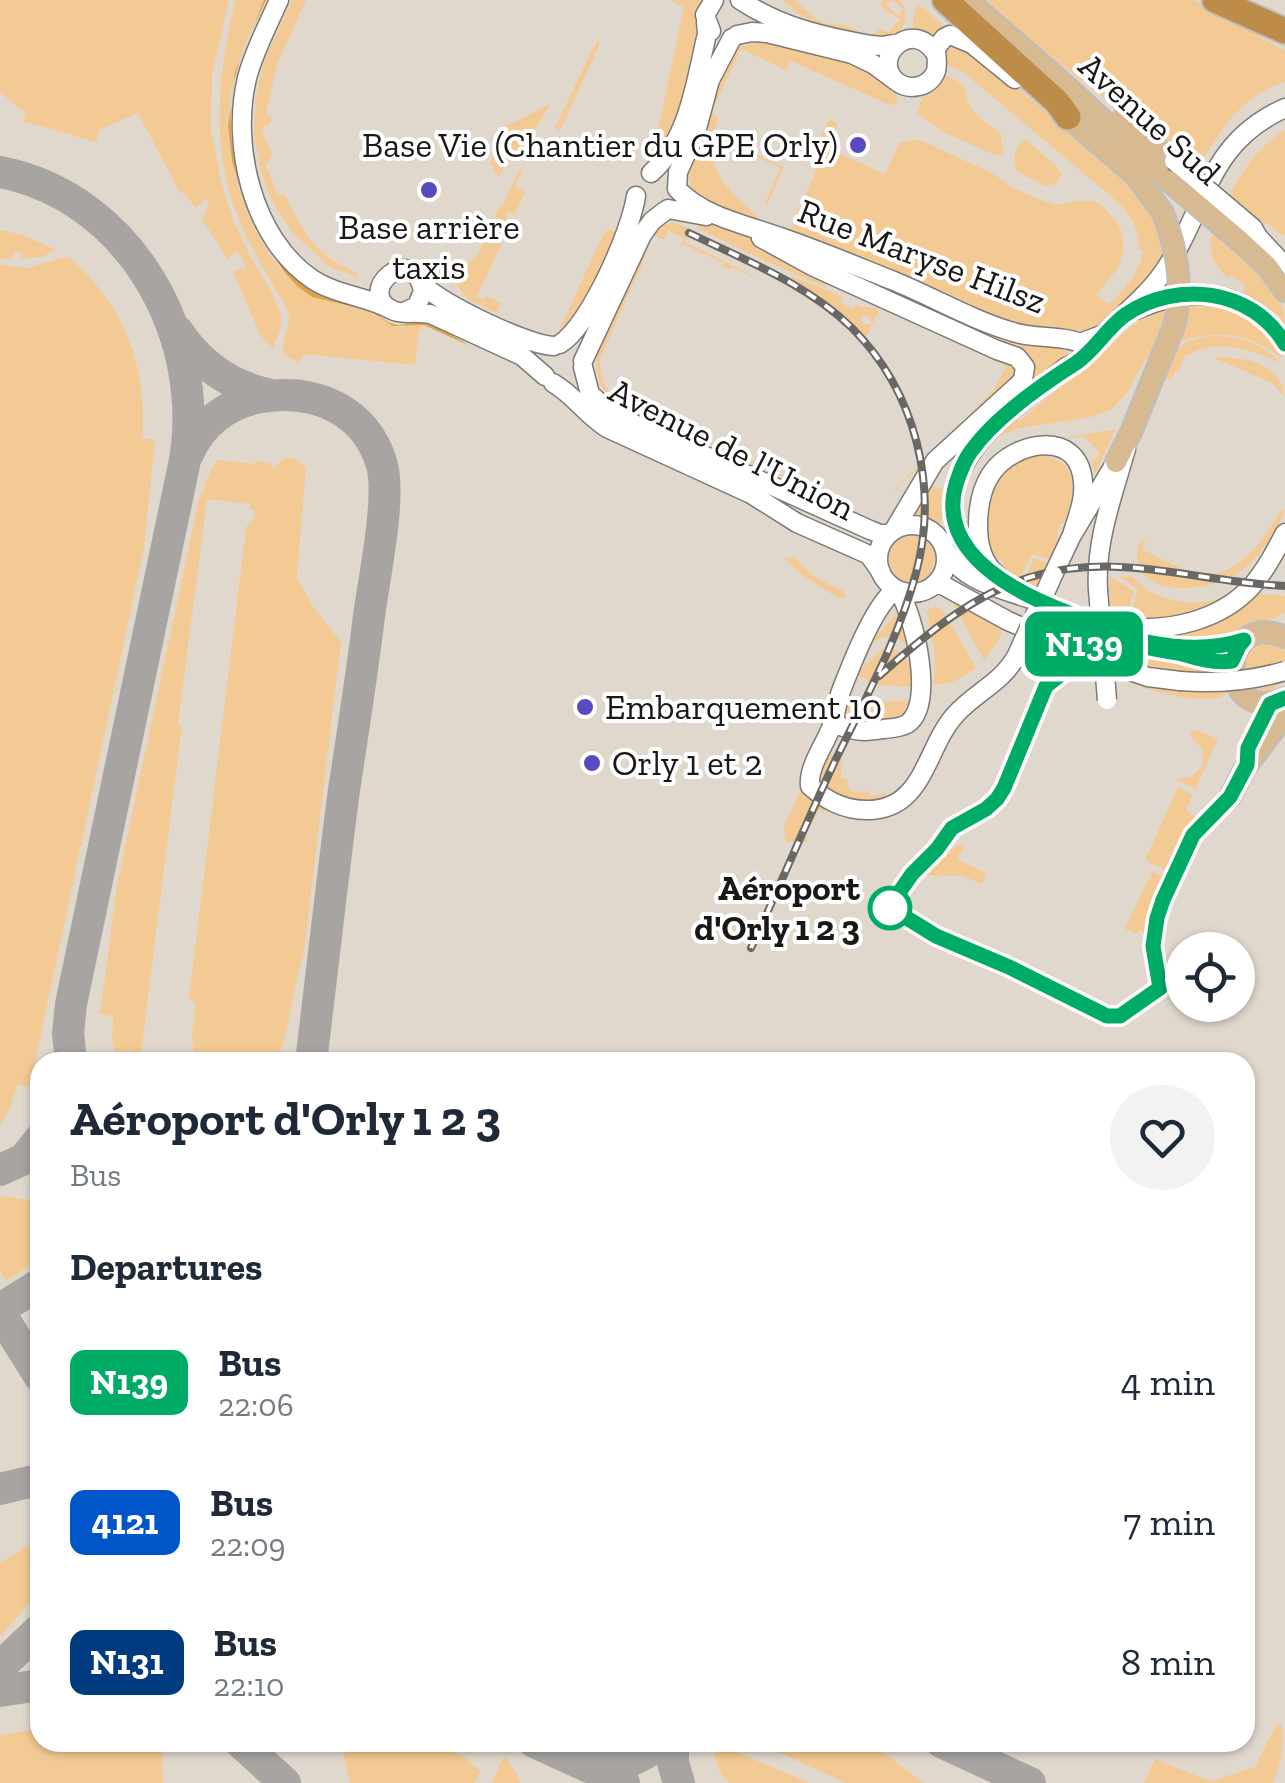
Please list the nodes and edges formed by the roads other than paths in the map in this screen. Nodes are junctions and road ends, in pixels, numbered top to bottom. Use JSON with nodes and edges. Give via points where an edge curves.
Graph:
{"nodes":[{"id":1,"x":279,"y":0,"type":"edge"},
{"id":2,"x":714,"y":0,"type":"edge"},
{"id":3,"x":740,"y":0,"type":"edge"},
{"id":4,"x":945,"y":0,"type":"edge"},
{"id":5,"x":966,"y":0,"type":"edge"},
{"id":6,"x":1214,"y":0,"type":"edge"},
{"id":7,"x":1255,"y":0,"type":"edge"},
{"id":8,"x":1285,"y":14,"type":"edge"},
{"id":9,"x":706,"y":21,"type":"junction"},
{"id":10,"x":1285,"y":32,"type":"edge"},
{"id":11,"x":734,"y":36,"type":"junction"},
{"id":12,"x":899,"y":43,"type":"junction"},
{"id":13,"x":935,"y":53,"type":"junction"},
{"id":14,"x":897,"y":82,"type":"junction"},
{"id":15,"x":1285,"y":108,"type":"edge"},
{"id":16,"x":1068,"y":117,"type":"junction"},
{"id":17,"x":247,"y":165,"type":"junction"},
{"id":18,"x":651,"y":173,"type":"junction"},
{"id":19,"x":677,"y":189,"type":"junction"},
{"id":20,"x":636,"y":196,"type":"junction"},
{"id":21,"x":666,"y":210,"type":"junction"},
{"id":22,"x":717,"y":216,"type":"junction"},
{"id":23,"x":1247,"y":235,"type":"junction"},
{"id":24,"x":1285,"y":266,"type":"edge"},
{"id":25,"x":385,"y":278,"type":"junction"},
{"id":26,"x":422,"y":284,"type":"junction"},
{"id":27,"x":1285,"y":290,"type":"edge"},
{"id":28,"x":397,"y":311,"type":"junction"},
{"id":29,"x":1126,"y":314,"type":"junction"},
{"id":30,"x":1104,"y":334,"type":"junction"},
{"id":31,"x":1285,"y":344,"type":"edge"},
{"id":32,"x":557,"y":345,"type":"junction"},
{"id":33,"x":583,"y":364,"type":"junction"},
{"id":34,"x":549,"y":380,"type":"junction"},
{"id":35,"x":1132,"y":430,"type":"junction"},
{"id":36,"x":1116,"y":462,"type":"joint"},
{"id":37,"x":892,"y":532,"type":"junction"},
{"id":38,"x":1285,"y":533,"type":"edge"},
{"id":39,"x":1072,"y":535,"type":"junction"},
{"id":40,"x":946,"y":552,"type":"junction"},
{"id":41,"x":992,"y":570,"type":"junction"},
{"id":42,"x":880,"y":572,"type":"junction"},
{"id":43,"x":937,"y":582,"type":"junction"},
{"id":44,"x":897,"y":589,"type":"junction"},
{"id":45,"x":1035,"y":600,"type":"junction"},
{"id":46,"x":1072,"y":614,"type":"junction"},
{"id":47,"x":1279,"y":630,"type":"edge"},
{"id":48,"x":1244,"y":640,"type":"junction"},
{"id":49,"x":1285,"y":671,"type":"edge"},
{"id":50,"x":1106,"y":700,"type":"dead end"},
{"id":51,"x":1280,"y":705,"type":"edge"},
{"id":52,"x":838,"y":725,"type":"dead end"},
{"id":53,"x":1230,"y":797,"type":"dead end"}],
"edges":[{"from":1,"to":17,"type":"street","name":"Avenue de l'Union","via":[[246,83]]},
{"from":2,"to":9,"type":"street"},
{"from":3,"to":11,"type":"street","via":[[748,22]]},
{"from":3,"to":12,"type":"street","via":[[794,27],[872,45]]},
{"from":4,"to":16,"type":"highway"},
{"from":5,"to":23,"type":"main road","name":"Avenue Sud","bridge":true},
{"from":6,"to":10,"type":"highway"},
{"from":7,"to":8,"type":"highway"},
{"from":9,"to":11,"type":"street","via":[[718,36]]},
{"from":9,"to":18,"type":"street","via":[[682,130]]},
{"from":11,"to":14,"type":"street","via":[[760,32],[852,54]]},
{"from":11,"to":19,"type":"street","via":[[710,80]]},
{"from":12,"to":13,"type":"street","via":[[920,39]]},
{"from":12,"to":14,"type":"street","via":[[888,62]]},
{"from":13,"to":14,"type":"street","via":[[936,69],[927,82]]},
{"from":13,"to":16,"type":"street","via":[[950,35],[964,39]]},
{"from":15,"to":29,"type":"street","via":[[1250,127],[1230,148],[1173,258]]},
{"from":16,"to":35,"type":"main road","bridge":true,"via":[[1136,176],[1162,213],[1175,249],[1178,311]]},
{"from":17,"to":25,"type":"street","name":"Avenue de l'Union","via":[[272,218],[311,265],[350,284]]},
{"from":17,"to":28,"type":"street","name":"Avenue de l'Union","via":[[266,225],[294,263],[324,286]]},
{"from":18,"to":19,"type":"street","via":[[668,175]]},
{"from":18,"to":20,"type":"street","via":[[639,182]]},
{"from":19,"to":21,"type":"street"},
{"from":19,"to":22,"type":"street","name":"Rue Maryse Hilsz"},
{"from":20,"to":21,"type":"street","via":[[647,211]]},
{"from":20,"to":32,"type":"street","via":[[592,308]]},
{"from":21,"to":22,"type":"street","name":"Rue Maryse Hilsz"},
{"from":21,"to":33,"type":"street","via":[[642,234]]},
{"from":22,"to":30,"type":"street","name":"Rue Maryse Hilsz","via":[[872,272],[996,327],[1080,343]]},
{"from":22,"to":37,"type":"street","name":"Rue Maryse Hilsz","via":[[1023,362],[1023,380],[935,461]]},
{"from":23,"to":24,"type":"street","via":[[1258,237]]},
{"from":23,"to":27,"type":"main road","name":"Avenue Sud"},
{"from":25,"to":26,"type":"street","name":"Avenue de l'Union","via":[[405,270]]},
{"from":25,"to":28,"type":"street","via":[[380,292]]},
{"from":26,"to":28,"type":"street","via":[[418,306]]},
{"from":26,"to":32,"type":"street","name":"Avenue de l'Union","via":[[530,341]]},
{"from":28,"to":34,"type":"street","name":"Avenue de l'Union","via":[[423,311],[513,351]]},
{"from":29,"to":30,"type":"street"},
{"from":29,"to":31,"type":"street","via":[[1168,298],[1222,296],[1260,315]]},
{"from":30,"to":41,"type":"street","via":[[990,430],[966,459],[954,491],[953,520],[968,549]]},
{"from":32,"to":33,"type":"street","name":"Avenue de l'Union","via":[[573,346]]},
{"from":32,"to":34,"type":"street","via":[[544,357]]},
{"from":33,"to":34,"type":"street","name":"Avenue de l'Union","via":[[572,383]]},
{"from":33,"to":37,"type":"street","name":"Avenue de l'Union","via":[[590,394],[612,414],[870,530]]},
{"from":34,"to":42,"type":"street","name":"Avenue de l'Union","via":[[594,420],[869,556]]},
{"from":35,"to":36,"type":"main road"},
{"from":35,"to":50,"type":"street","bridge":true,"via":[[1098,569]]},
{"from":36,"to":39,"type":"street"},
{"from":37,"to":40,"type":"street","name":"Avenue de l'Union","via":[[925,527]]},
{"from":37,"to":42,"type":"street","name":"Avenue de l'Union","via":[[878,553]]},
{"from":38,"to":46,"type":"street","via":[[1248,590],[1198,620],[1142,629]]},
{"from":39,"to":41,"type":"street","via":[[1083,492],[1077,463],[1058,446],[1022,449],[993,471],[980,502],[980,549]]},
{"from":39,"to":44,"type":"street","bridge":true,"via":[[1000,679],[956,714],[905,797],[894,806],[858,810],[809,781],[868,630]]},
{"from":40,"to":43,"type":"street"},
{"from":40,"to":45,"type":"street","name":"Avenue de l'Union","via":[[987,585]]},
{"from":41,"to":45,"type":"street"},
{"from":42,"to":44,"type":"street","name":"Avenue de l'Union"},
{"from":43,"to":44,"type":"street","via":[[916,593]]},
{"from":43,"to":49,"type":"street","bridge":true,"via":[[1008,621],[1148,677],[1218,683]]},
{"from":44,"to":52,"type":"street","via":[[908,605],[919,656],[915,714],[905,725],[865,732]]},
{"from":45,"to":46,"type":"street","name":"Avenue de l'Union"},
{"from":46,"to":48,"type":"street","name":"Avenue de l'Union","via":[[1150,642],[1206,648]]},
{"from":47,"to":48,"type":"main road"},
{"from":48,"to":51,"type":"main road","via":[[1232,661],[1238,687],[1260,703]]},
{"from":51,"to":53,"type":"main road","via":[[1248,748]]}]}
